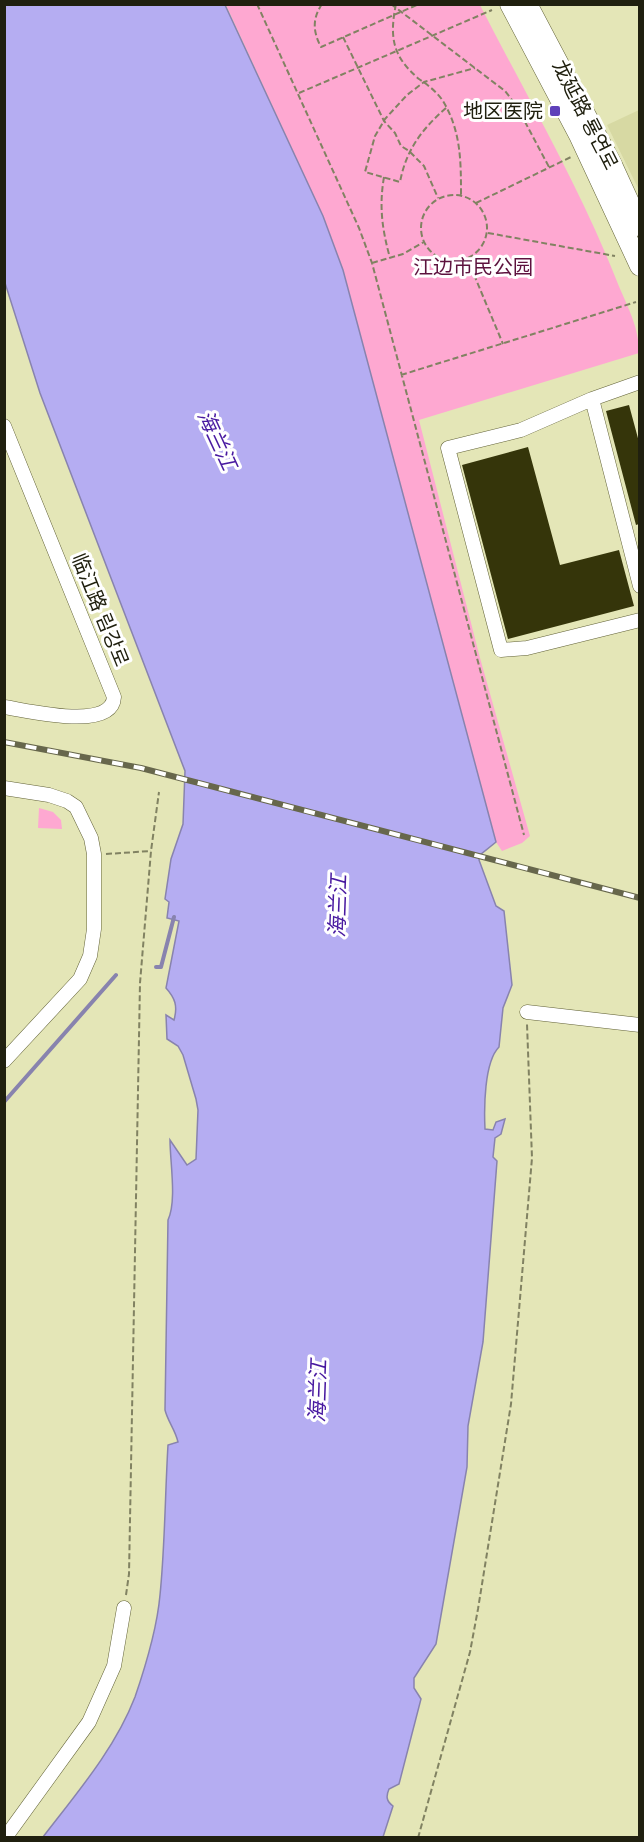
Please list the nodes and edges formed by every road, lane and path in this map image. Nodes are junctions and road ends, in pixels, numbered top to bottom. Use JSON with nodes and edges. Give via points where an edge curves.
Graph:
{"nodes":[{"id":1,"x":257,"y":4,"type":"edge"},
{"id":2,"x":322,"y":4,"type":"edge"},
{"id":3,"x":391,"y":4,"type":"edge"},
{"id":4,"x":419,"y":4,"type":"edge"},
{"id":5,"x":395,"y":6,"type":"edge"},
{"id":6,"x":519,"y":8,"type":"edge"},
{"id":7,"x":400,"y":13,"type":"junction"},
{"id":8,"x":394,"y":15,"type":"junction"},
{"id":9,"x":432,"y":36,"type":"junction"},
{"id":10,"x":343,"y":38,"type":"junction"},
{"id":11,"x":395,"y":52,"type":"junction"},
{"id":12,"x":358,"y":68,"type":"junction"},
{"id":13,"x":475,"y":68,"type":"junction"},
{"id":14,"x":424,"y":82,"type":"junction"},
{"id":15,"x":298,"y":94,"type":"junction"},
{"id":16,"x":446,"y":108,"type":"junction"},
{"id":17,"x":384,"y":121,"type":"junction"},
{"id":18,"x":410,"y":151,"type":"junction"},
{"id":19,"x":570,"y":157,"type":"dead end"},
{"id":20,"x":549,"y":167,"type":"junction"},
{"id":21,"x":384,"y":177,"type":"junction"},
{"id":22,"x":462,"y":196,"type":"junction"},
{"id":23,"x":439,"y":199,"type":"junction"},
{"id":24,"x":475,"y":203,"type":"junction"},
{"id":25,"x":639,"y":222,"type":"edge"},
{"id":26,"x":487,"y":232,"type":"junction"},
{"id":27,"x":424,"y":243,"type":"junction"},
{"id":28,"x":615,"y":256,"type":"dead end"},
{"id":29,"x":390,"y":258,"type":"junction"},
{"id":30,"x":467,"y":258,"type":"junction"},
{"id":31,"x":372,"y":263,"type":"junction"},
{"id":32,"x":639,"y":266,"type":"edge"},
{"id":33,"x":636,"y":302,"type":"dead end"},
{"id":34,"x":503,"y":344,"type":"junction"},
{"id":35,"x":401,"y":375,"type":"junction"},
{"id":36,"x":638,"y":387,"type":"edge"},
{"id":37,"x":592,"y":399,"type":"junction"},
{"id":38,"x":4,"y":426,"type":"edge"},
{"id":39,"x":639,"y":586,"type":"edge"},
{"id":40,"x":639,"y":620,"type":"edge"},
{"id":41,"x":4,"y":707,"type":"edge"},
{"id":42,"x":4,"y":788,"type":"edge"},
{"id":43,"x":159,"y":792,"type":"dead end"},
{"id":44,"x":524,"y":835,"type":"dead end"},
{"id":45,"x":151,"y":851,"type":"junction"},
{"id":46,"x":94,"y":854,"type":"junction"},
{"id":47,"x":527,"y":1012,"type":"joint"},
{"id":48,"x":639,"y":1025,"type":"edge"},
{"id":49,"x":4,"y":1061,"type":"edge"},
{"id":50,"x":124,"y":1608,"type":"joint"},
{"id":51,"x":5,"y":1838,"type":"edge"},
{"id":52,"x":418,"y":1838,"type":"edge"}],
"edges":[{"from":1,"to":15,"type":"path"},
{"from":2,"to":10,"type":"path","via":[[314,20],[315,37],[321,47]]},
{"from":3,"to":5,"type":"path"},
{"from":4,"to":7,"type":"path"},
{"from":5,"to":7,"type":"path"},
{"from":5,"to":8,"type":"path"},
{"from":6,"to":9,"type":"path"},
{"from":6,"to":25,"type":"highway","name":"龙延路 룡연로","via":[[612,165]]},
{"from":6,"to":32,"type":"highway","name":"龙延路 룡연로"},
{"from":7,"to":8,"type":"path"},
{"from":7,"to":9,"type":"path"},
{"from":8,"to":10,"type":"path"},
{"from":8,"to":11,"type":"path"},
{"from":9,"to":11,"type":"path"},
{"from":9,"to":13,"type":"path"},
{"from":10,"to":12,"type":"path"},
{"from":11,"to":12,"type":"path"},
{"from":11,"to":14,"type":"path"},
{"from":12,"to":15,"type":"path"},
{"from":12,"to":17,"type":"path"},
{"from":13,"to":14,"type":"path"},
{"from":13,"to":20,"type":"path","via":[[511,98]]},
{"from":14,"to":16,"type":"path"},
{"from":14,"to":17,"type":"path","via":[[406,95]]},
{"from":15,"to":31,"type":"path"},
{"from":16,"to":18,"type":"path","via":[[428,124]]},
{"from":16,"to":22,"type":"path","via":[[459,141]]},
{"from":17,"to":18,"type":"path","via":[[401,146]]},
{"from":17,"to":21,"type":"path","via":[[375,136],[365,172]]},
{"from":18,"to":21,"type":"path","via":[[400,182]]},
{"from":18,"to":23,"type":"path","via":[[427,170]]},
{"from":19,"to":20,"type":"path"},
{"from":20,"to":24,"type":"path"},
{"from":21,"to":29,"type":"path","via":[[381,216]]},
{"from":22,"to":23,"type":"path"},
{"from":22,"to":24,"type":"path"},
{"from":23,"to":27,"type":"path","via":[[425,212],[421,222]]},
{"from":24,"to":26,"type":"path","via":[[485,215]]},
{"from":26,"to":28,"type":"path"},
{"from":26,"to":30,"type":"path","via":[[481,248]]},
{"from":27,"to":29,"type":"path"},
{"from":27,"to":30,"type":"path","via":[[440,258]]},
{"from":29,"to":31,"type":"path"},
{"from":30,"to":34,"type":"path"},
{"from":31,"to":35,"type":"path"},
{"from":33,"to":34,"type":"path"},
{"from":34,"to":35,"type":"path"},
{"from":35,"to":44,"type":"path"},
{"from":36,"to":37,"type":"street"},
{"from":37,"to":39,"type":"street"},
{"from":37,"to":40,"type":"street","via":[[521,430],[448,448],[501,650],[527,648]]},
{"from":38,"to":41,"type":"street","name":"临江路 림강로","via":[[114,698],[108,710],[75,718]]},
{"from":42,"to":46,"type":"street","via":[[49,795],[76,807]]},
{"from":43,"to":45,"type":"path"},
{"from":45,"to":46,"type":"path"},
{"from":45,"to":50,"type":"path","via":[[140,983],[129,1562]]},
{"from":46,"to":49,"type":"street","via":[[90,956],[80,979]]},
{"from":47,"to":48,"type":"street"},
{"from":47,"to":52,"type":"path","via":[[532,1158],[511,1404],[470,1652]]},
{"from":50,"to":51,"type":"street","via":[[114,1666],[89,1722]]}]}
